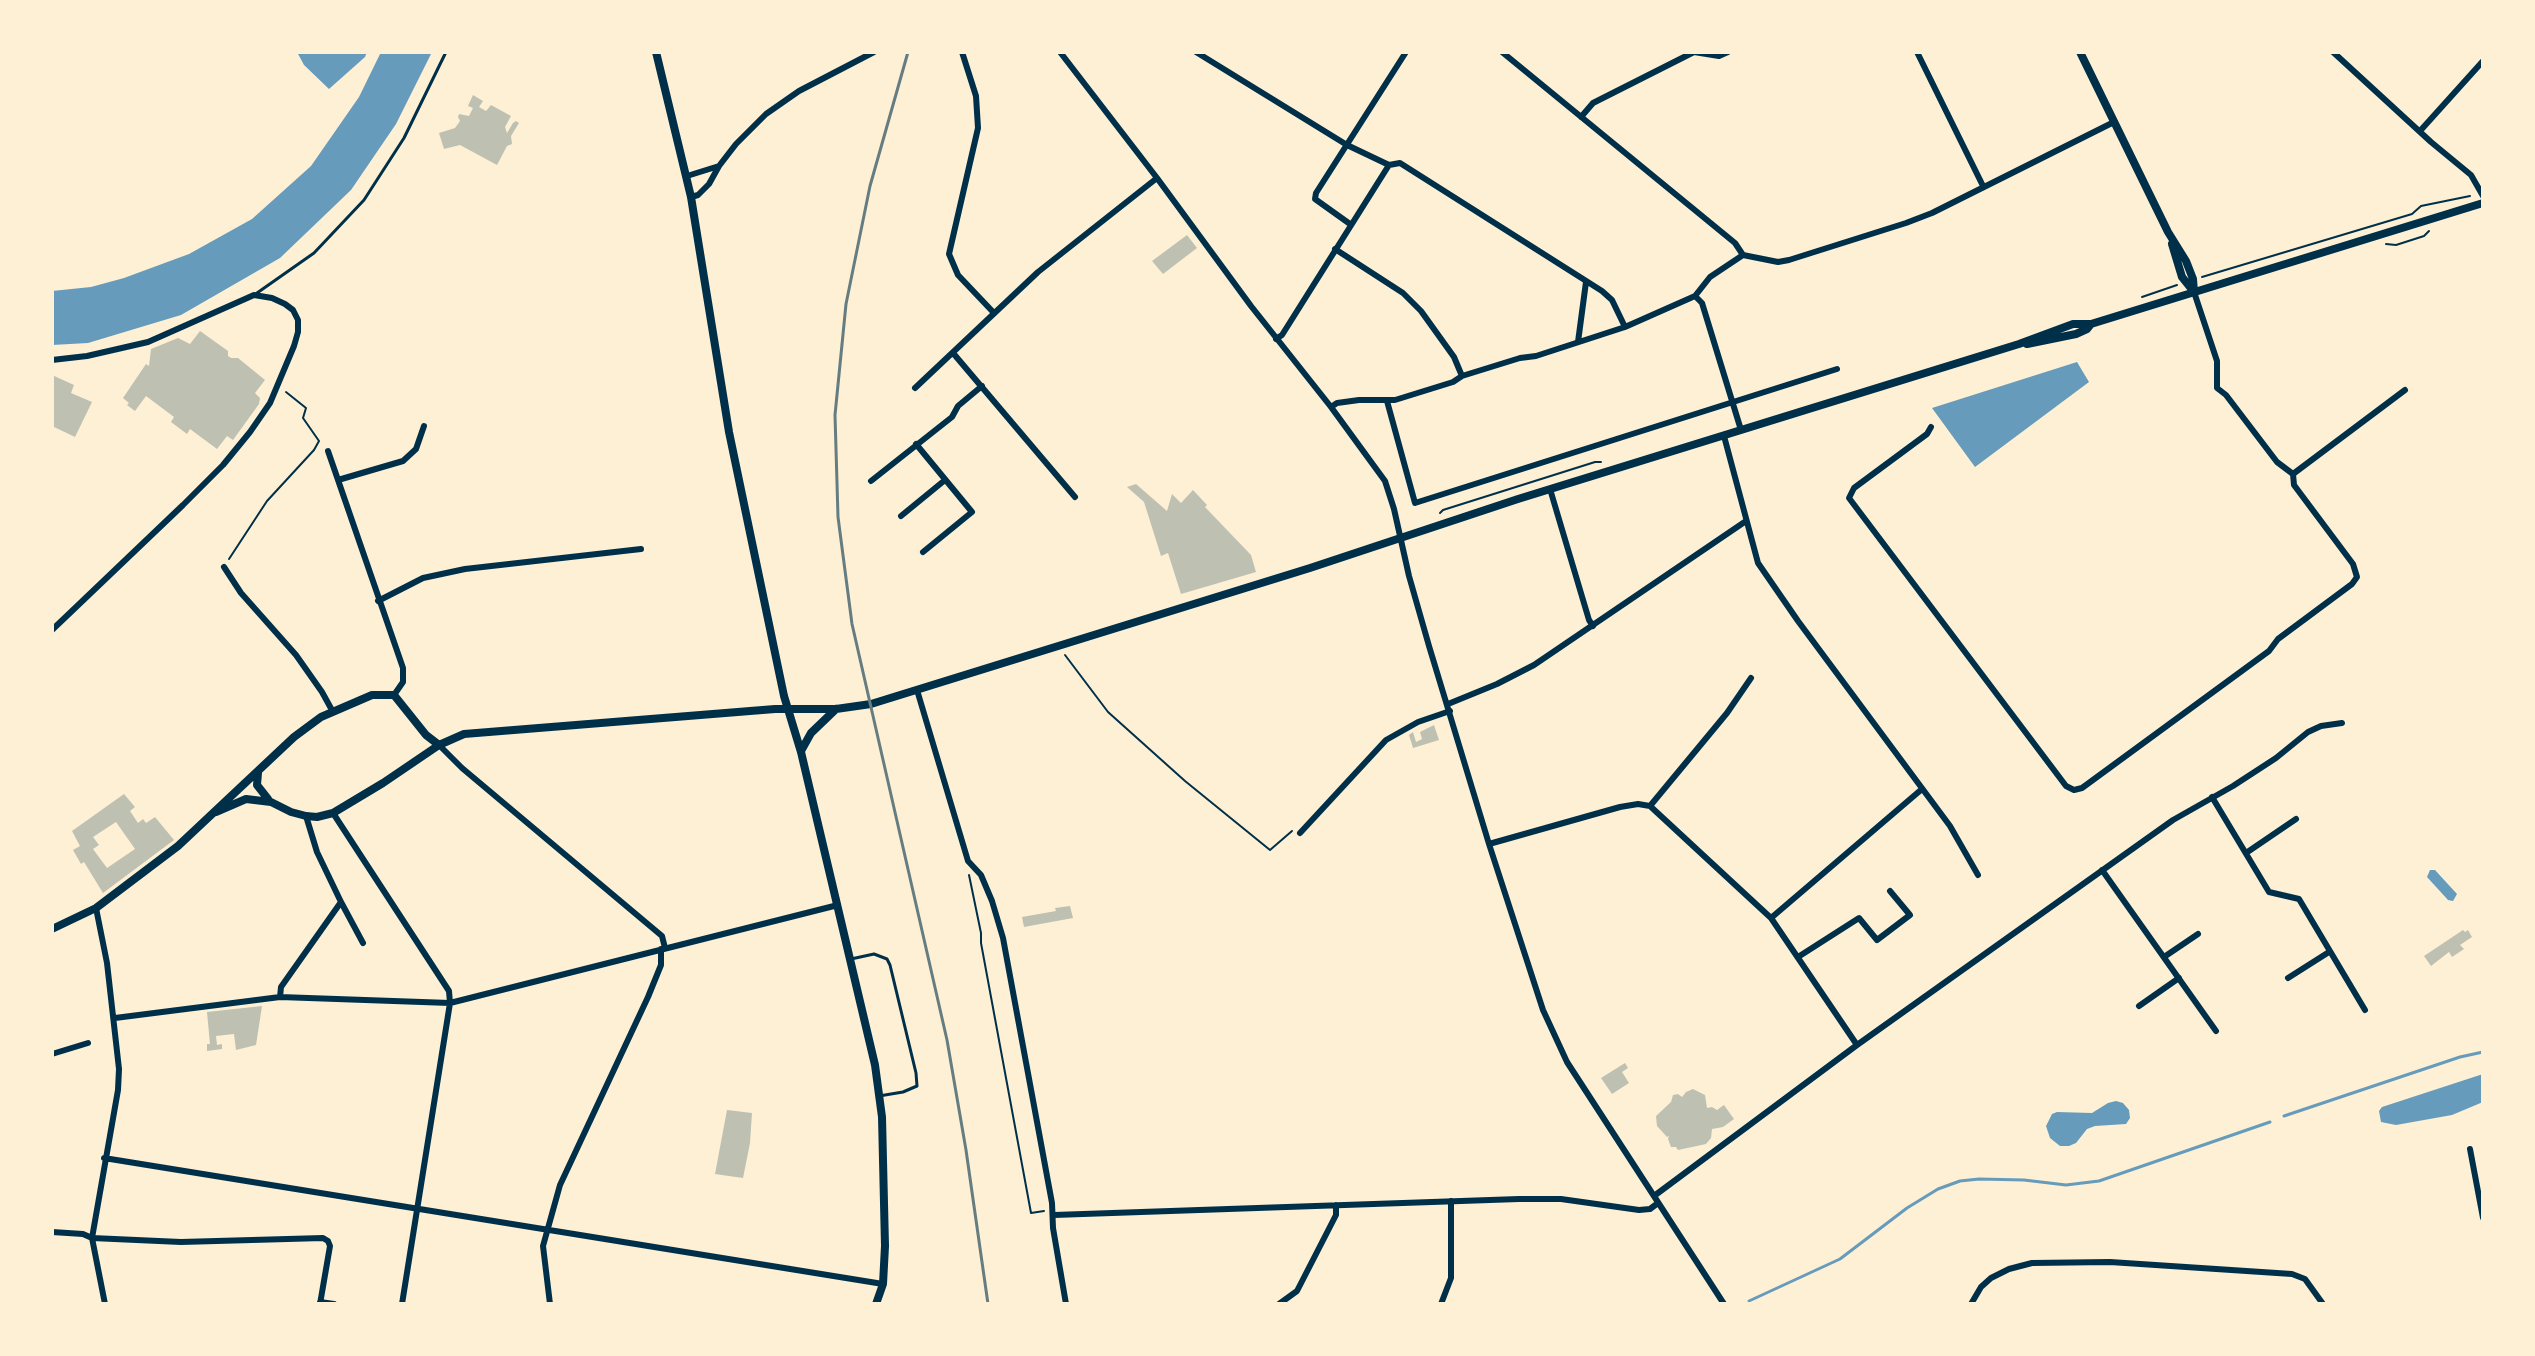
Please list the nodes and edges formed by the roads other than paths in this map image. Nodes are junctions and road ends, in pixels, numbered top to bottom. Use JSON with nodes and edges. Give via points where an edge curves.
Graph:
{"nodes":[{"id":1,"x":446,"y":52,"type":"edge"},
{"id":2,"x":656,"y":52,"type":"edge"},
{"id":3,"x":874,"y":52,"type":"edge"},
{"id":4,"x":962,"y":52,"type":"edge"},
{"id":5,"x":1060,"y":52,"type":"edge"},
{"id":6,"x":1196,"y":52,"type":"edge"},
{"id":7,"x":1406,"y":52,"type":"edge"},
{"id":8,"x":1502,"y":52,"type":"edge"},
{"id":9,"x":1728,"y":52,"type":"edge"},
{"id":10,"x":1917,"y":52,"type":"edge"},
{"id":11,"x":2080,"y":52,"type":"edge"},
{"id":12,"x":2333,"y":52,"type":"edge"},
{"id":13,"x":864,"y":54,"type":"edge"},
{"id":14,"x":2483,"y":61,"type":"edge"},
{"id":15,"x":1581,"y":117,"type":"junction"},
{"id":16,"x":2114,"y":122,"type":"junction"},
{"id":17,"x":2420,"y":131,"type":"junction"},
{"id":18,"x":1347,"y":145,"type":"junction"},
{"id":19,"x":1389,"y":165,"type":"junction"},
{"id":20,"x":719,"y":166,"type":"junction"},
{"id":21,"x":687,"y":176,"type":"junction"},
{"id":22,"x":1157,"y":178,"type":"junction"},
{"id":23,"x":1983,"y":186,"type":"junction"},
{"id":24,"x":2482,"y":194,"type":"edge"},
{"id":25,"x":691,"y":197,"type":"junction"},
{"id":26,"x":2483,"y":203,"type":"edge"},
{"id":27,"x":1350,"y":224,"type":"junction"},
{"id":28,"x":1335,"y":249,"type":"junction"},
{"id":29,"x":1743,"y":255,"type":"junction"},
{"id":30,"x":1586,"y":282,"type":"junction"},
{"id":31,"x":2194,"y":292,"type":"junction"},
{"id":32,"x":254,"y":295,"type":"junction"},
{"id":33,"x":1695,"y":296,"type":"junction"},
{"id":34,"x":994,"y":313,"type":"junction"},
{"id":35,"x":1625,"y":327,"type":"junction"},
{"id":36,"x":1276,"y":339,"type":"junction"},
{"id":37,"x":1578,"y":342,"type":"junction"},
{"id":38,"x":953,"y":353,"type":"junction"},
{"id":39,"x":52,"y":360,"type":"edge"},
{"id":40,"x":1837,"y":369,"type":"dead end"},
{"id":41,"x":1462,"y":376,"type":"junction"},
{"id":42,"x":982,"y":386,"type":"junction"},
{"id":43,"x":915,"y":388,"type":"dead end"},
{"id":44,"x":2405,"y":390,"type":"dead end"},
{"id":45,"x":1387,"y":401,"type":"junction"},
{"id":46,"x":1734,"y":403,"type":"junction"},
{"id":47,"x":1331,"y":407,"type":"junction"},
{"id":48,"x":424,"y":426,"type":"dead end"},
{"id":49,"x":1931,"y":427,"type":"dead end"},
{"id":50,"x":1741,"y":430,"type":"junction"},
{"id":51,"x":1724,"y":436,"type":"junction"},
{"id":52,"x":916,"y":444,"type":"junction"},
{"id":53,"x":328,"y":451,"type":"dead end"},
{"id":54,"x":2293,"y":474,"type":"junction"},
{"id":55,"x":338,"y":480,"type":"junction"},
{"id":56,"x":945,"y":480,"type":"junction"},
{"id":57,"x":871,"y":481,"type":"dead end"},
{"id":58,"x":1550,"y":489,"type":"junction"},
{"id":59,"x":1075,"y":497,"type":"dead end"},
{"id":60,"x":901,"y":516,"type":"dead end"},
{"id":61,"x":1746,"y":521,"type":"junction"},
{"id":62,"x":1401,"y":538,"type":"junction"},
{"id":63,"x":641,"y":549,"type":"dead end"},
{"id":64,"x":923,"y":552,"type":"dead end"},
{"id":65,"x":224,"y":567,"type":"road end"},
{"id":66,"x":378,"y":601,"type":"junction"},
{"id":67,"x":1593,"y":626,"type":"junction"},
{"id":68,"x":52,"y":630,"type":"edge"},
{"id":69,"x":1751,"y":678,"type":"dead end"},
{"id":70,"x":917,"y":690,"type":"junction"},
{"id":71,"x":394,"y":695,"type":"junction"},
{"id":72,"x":1449,"y":708,"type":"junction"},
{"id":73,"x":787,"y":709,"type":"junction"},
{"id":74,"x":836,"y":709,"type":"junction"},
{"id":75,"x":333,"y":712,"type":"junction"},
{"id":76,"x":2342,"y":723,"type":"dead end"},
{"id":77,"x":439,"y":745,"type":"junction"},
{"id":78,"x":801,"y":752,"type":"junction"},
{"id":79,"x":260,"y":770,"type":"junction"},
{"id":80,"x":1922,"y":789,"type":"junction"},
{"id":81,"x":2212,"y":797,"type":"junction"},
{"id":82,"x":271,"y":802,"type":"junction"},
{"id":83,"x":1650,"y":806,"type":"junction"},
{"id":84,"x":216,"y":812,"type":"junction"},
{"id":85,"x":333,"y":813,"type":"junction"},
{"id":86,"x":306,"y":816,"type":"junction"},
{"id":87,"x":2296,"y":819,"type":"dead end"},
{"id":88,"x":1300,"y":833,"type":"road end"},
{"id":89,"x":1489,"y":844,"type":"junction"},
{"id":90,"x":2246,"y":853,"type":"junction"},
{"id":91,"x":2102,"y":870,"type":"junction"},
{"id":92,"x":1978,"y":875,"type":"dead end"},
{"id":93,"x":1890,"y":891,"type":"dead end"},
{"id":94,"x":341,"y":902,"type":"junction"},
{"id":95,"x":838,"y":905,"type":"junction"},
{"id":96,"x":96,"y":908,"type":"junction"},
{"id":97,"x":1771,"y":918,"type":"junction"},
{"id":98,"x":52,"y":929,"type":"edge"},
{"id":99,"x":2198,"y":934,"type":"dead end"},
{"id":100,"x":363,"y":943,"type":"dead end"},
{"id":101,"x":663,"y":948,"type":"junction"},
{"id":102,"x":2329,"y":952,"type":"junction"},
{"id":103,"x":1798,"y":957,"type":"junction"},
{"id":104,"x":2164,"y":957,"type":"junction"},
{"id":105,"x":851,"y":959,"type":"junction"},
{"id":106,"x":2179,"y":978,"type":"junction"},
{"id":107,"x":2288,"y":978,"type":"dead end"},
{"id":108,"x":280,"y":997,"type":"junction"},
{"id":109,"x":450,"y":1003,"type":"junction"},
{"id":110,"x":2139,"y":1006,"type":"dead end"},
{"id":111,"x":2365,"y":1010,"type":"dead end"},
{"id":112,"x":115,"y":1018,"type":"junction"},
{"id":113,"x":2216,"y":1031,"type":"dead end"},
{"id":114,"x":117,"y":1038,"type":"junction"},
{"id":115,"x":107,"y":1040,"type":"dead end"},
{"id":116,"x":88,"y":1043,"type":"dead end"},
{"id":117,"x":1857,"y":1045,"type":"junction"},
{"id":118,"x":52,"y":1054,"type":"edge"},
{"id":119,"x":879,"y":1096,"type":"junction"},
{"id":120,"x":2470,"y":1149,"type":"dead end"},
{"id":121,"x":104,"y":1158,"type":"junction"},
{"id":122,"x":1656,"y":1200,"type":"junction"},
{"id":123,"x":1451,"y":1201,"type":"junction"},
{"id":124,"x":1336,"y":1205,"type":"junction"},
{"id":125,"x":418,"y":1208,"type":"junction"},
{"id":126,"x":1053,"y":1212,"type":"junction"},
{"id":127,"x":2483,"y":1218,"type":"edge"},
{"id":128,"x":548,"y":1229,"type":"junction"},
{"id":129,"x":52,"y":1232,"type":"edge"},
{"id":130,"x":92,"y":1238,"type":"junction"},
{"id":131,"x":883,"y":1284,"type":"junction"},
{"id":132,"x":320,"y":1303,"type":"edge"},
{"id":133,"x":105,"y":1304,"type":"edge"},
{"id":134,"x":334,"y":1304,"type":"edge"},
{"id":135,"x":402,"y":1304,"type":"edge"},
{"id":136,"x":550,"y":1304,"type":"edge"},
{"id":137,"x":876,"y":1304,"type":"edge"},
{"id":138,"x":1066,"y":1304,"type":"edge"},
{"id":139,"x":1279,"y":1304,"type":"edge"},
{"id":140,"x":1441,"y":1304,"type":"edge"},
{"id":141,"x":1724,"y":1304,"type":"edge"},
{"id":142,"x":1971,"y":1304,"type":"edge"},
{"id":143,"x":2323,"y":1304,"type":"edge"}],
"edges":[{"from":1,"to":32,"type":"lane","via":[[404,138],[364,200],[314,253]]},
{"from":2,"to":21,"type":"street"},
{"from":3,"to":13,"type":"street"},
{"from":4,"to":34,"type":"street","via":[[976,96],[978,128],[949,254],[958,275]]},
{"from":5,"to":22,"type":"street"},
{"from":6,"to":18,"type":"street"},
{"from":7,"to":18,"type":"street"},
{"from":8,"to":15,"type":"street"},
{"from":9,"to":15,"type":"street","via":[[1694,52],[1593,103]]},
{"from":10,"to":23,"type":"street"},
{"from":11,"to":16,"type":"street"},
{"from":12,"to":17,"type":"street"},
{"from":13,"to":20,"type":"street","via":[[778,105]]},
{"from":14,"to":17,"type":"street"},
{"from":15,"to":29,"type":"street"},
{"from":16,"to":23,"type":"street"},
{"from":16,"to":31,"type":"street","via":[[2168,232],[2182,277]]},
{"from":17,"to":24,"type":"street","via":[[2471,175]]},
{"from":18,"to":19,"type":"street"},
{"from":18,"to":27,"type":"street","via":[[1315,199]]},
{"from":19,"to":27,"type":"street"},
{"from":19,"to":30,"type":"street","via":[[1400,163]]},
{"from":20,"to":21,"type":"street"},
{"from":20,"to":25,"type":"street","via":[[709,184]]},
{"from":21,"to":25,"type":"street"},
{"from":22,"to":34,"type":"street"},
{"from":22,"to":36,"type":"street"},
{"from":23,"to":29,"type":"street","via":[[1906,223],[1789,260]]},
{"from":25,"to":73,"type":"street","via":[[729,432]]},
{"from":26,"to":31,"type":"street"},
{"from":27,"to":28,"type":"street"},
{"from":28,"to":36,"type":"street"},
{"from":28,"to":41,"type":"street","via":[[1403,293],[1454,357]]},
{"from":29,"to":33,"type":"street","via":[[1710,277]]},
{"from":30,"to":35,"type":"street","via":[[1612,300]]},
{"from":30,"to":37,"type":"street"},
{"from":31,"to":50,"type":"street","via":[[2091,324],[2073,324]]},
{"from":31,"to":54,"type":"street","via":[[2217,361],[2217,388],[2277,462]]},
{"from":32,"to":39,"type":"street","via":[[148,342]]},
{"from":32,"to":68,"type":"street","via":[[285,304],[298,320],[294,346],[270,403],[223,465]]},
{"from":33,"to":35,"type":"street"},
{"from":33,"to":46,"type":"street","via":[[1702,303]]},
{"from":34,"to":38,"type":"street"},
{"from":35,"to":37,"type":"street"},
{"from":36,"to":47,"type":"street"},
{"from":37,"to":41,"type":"street"},
{"from":38,"to":42,"type":"street"},
{"from":38,"to":43,"type":"street"},
{"from":40,"to":46,"type":"street"},
{"from":41,"to":45,"type":"street"},
{"from":42,"to":52,"type":"street"},
{"from":42,"to":59,"type":"street"},
{"from":44,"to":54,"type":"street"},
{"from":45,"to":46,"type":"street","via":[[1415,503]]},
{"from":45,"to":47,"type":"street"},
{"from":46,"to":50,"type":"street"},
{"from":47,"to":62,"type":"street","via":[[1385,481]]},
{"from":48,"to":55,"type":"street","via":[[416,449],[403,461]]},
{"from":49,"to":54,"type":"street","via":[[1854,488],[1849,498],[2074,790],[2269,651],[2357,577],[2353,564],[2294,485]]},
{"from":50,"to":51,"type":"street"},
{"from":51,"to":58,"type":"street"},
{"from":51,"to":61,"type":"street"},
{"from":52,"to":56,"type":"street"},
{"from":52,"to":57,"type":"street"},
{"from":53,"to":55,"type":"street"},
{"from":55,"to":66,"type":"street"},
{"from":56,"to":60,"type":"street"},
{"from":56,"to":64,"type":"street","via":[[972,512]]},
{"from":58,"to":62,"type":"street"},
{"from":58,"to":67,"type":"street"},
{"from":61,"to":67,"type":"street"},
{"from":61,"to":80,"type":"street","via":[[1758,563],[1772,585]]},
{"from":62,"to":70,"type":"street"},
{"from":62,"to":72,"type":"street"},
{"from":63,"to":66,"type":"street","via":[[465,569],[423,578]]},
{"from":65,"to":75,"type":"street","via":[[296,655]]},
{"from":66,"to":71,"type":"street","via":[[403,668],[403,682]]},
{"from":67,"to":72,"type":"street","via":[[1534,665]]},
{"from":69,"to":83,"type":"street"},
{"from":70,"to":74,"type":"street"},
{"from":70,"to":126,"type":"street","via":[[968,861],[981,875],[1003,938]]},
{"from":71,"to":75,"type":"street","via":[[372,695]]},
{"from":71,"to":77,"type":"street"},
{"from":72,"to":88,"type":"street","via":[[1386,740]]},
{"from":72,"to":89,"type":"street"},
{"from":73,"to":74,"type":"street"},
{"from":73,"to":77,"type":"street","via":[[464,734]]},
{"from":73,"to":78,"type":"street"},
{"from":74,"to":78,"type":"street","via":[[811,733]]},
{"from":75,"to":79,"type":"street","via":[[301,731]]},
{"from":76,"to":81,"type":"street","via":[[2308,732]]},
{"from":77,"to":85,"type":"street"},
{"from":77,"to":101,"type":"street","via":[[662,936]]},
{"from":78,"to":95,"type":"street"},
{"from":79,"to":82,"type":"street","via":[[257,785]]},
{"from":79,"to":84,"type":"street"},
{"from":80,"to":92,"type":"street"},
{"from":80,"to":97,"type":"street"},
{"from":81,"to":90,"type":"street"},
{"from":81,"to":91,"type":"street"},
{"from":82,"to":84,"type":"street","via":[[246,799]]},
{"from":82,"to":86,"type":"street"},
{"from":83,"to":89,"type":"street","via":[[1620,807]]},
{"from":83,"to":97,"type":"street"},
{"from":84,"to":96,"type":"street"},
{"from":85,"to":86,"type":"street"},
{"from":85,"to":109,"type":"street","via":[[449,991]]},
{"from":86,"to":94,"type":"street"},
{"from":87,"to":90,"type":"street"},
{"from":89,"to":122,"type":"street","via":[[1552,1032]]},
{"from":90,"to":102,"type":"street","via":[[2269,892],[2299,899]]},
{"from":91,"to":104,"type":"street"},
{"from":91,"to":117,"type":"street"},
{"from":93,"to":103,"type":"street","via":[[1910,915],[1877,940],[1859,918]]},
{"from":94,"to":100,"type":"street"},
{"from":94,"to":108,"type":"street","via":[[281,987]]},
{"from":95,"to":101,"type":"street"},
{"from":95,"to":105,"type":"street"},
{"from":96,"to":98,"type":"street"},
{"from":96,"to":112,"type":"street"},
{"from":97,"to":103,"type":"street"},
{"from":99,"to":104,"type":"street"},
{"from":101,"to":109,"type":"street"},
{"from":101,"to":128,"type":"street","via":[[648,997],[560,1185]]},
{"from":102,"to":107,"type":"street"},
{"from":102,"to":111,"type":"street"},
{"from":103,"to":117,"type":"street"},
{"from":104,"to":106,"type":"street"},
{"from":105,"to":119,"type":"street"},
{"from":105,"to":119,"type":"lane","via":[[874,954],[887,959],[916,1073],[917,1086]]},
{"from":106,"to":110,"type":"street"},
{"from":106,"to":113,"type":"street"},
{"from":108,"to":109,"type":"street"},
{"from":108,"to":112,"type":"street"},
{"from":109,"to":125,"type":"street"},
{"from":112,"to":114,"type":"street"},
{"from":114,"to":115,"type":"street"},
{"from":114,"to":121,"type":"street","via":[[118,1090]]},
{"from":116,"to":118,"type":"street"},
{"from":117,"to":122,"type":"street"},
{"from":119,"to":131,"type":"street"},
{"from":120,"to":127,"type":"street"},
{"from":121,"to":125,"type":"street"},
{"from":121,"to":130,"type":"street"},
{"from":122,"to":123,"type":"street","via":[[1650,1209],[1639,1210],[1561,1199]]},
{"from":122,"to":141,"type":"street"},
{"from":123,"to":124,"type":"street"},
{"from":123,"to":140,"type":"street","via":[[1451,1278]]},
{"from":124,"to":126,"type":"street"},
{"from":124,"to":139,"type":"street","via":[[1336,1215],[1297,1291]]},
{"from":125,"to":128,"type":"street"},
{"from":125,"to":135,"type":"street"},
{"from":126,"to":138,"type":"street"},
{"from":128,"to":131,"type":"street"},
{"from":128,"to":136,"type":"street","via":[[543,1246]]},
{"from":129,"to":130,"type":"street"},
{"from":130,"to":132,"type":"street","via":[[323,1238],[330,1246]]},
{"from":130,"to":133,"type":"street"},
{"from":131,"to":137,"type":"street"},
{"from":132,"to":134,"type":"street"},
{"from":142,"to":143,"type":"street","via":[[1981,1287],[2009,1269],[2032,1263],[2125,1262],[2292,1274],[2305,1279]]}]}
